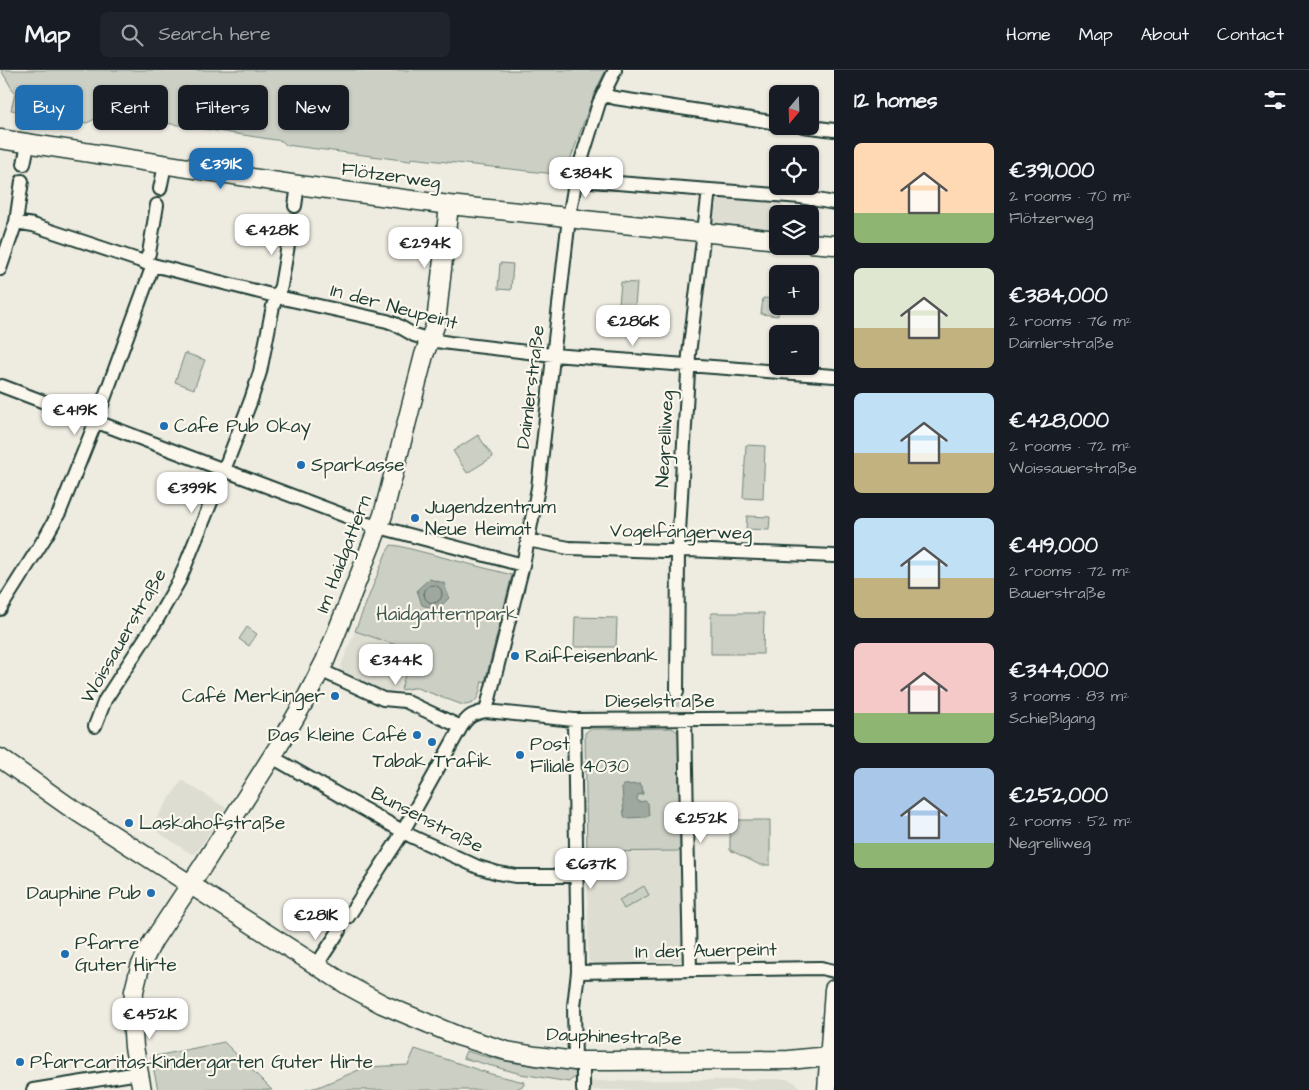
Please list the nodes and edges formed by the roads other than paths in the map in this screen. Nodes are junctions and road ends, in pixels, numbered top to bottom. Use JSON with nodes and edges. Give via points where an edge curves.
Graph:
{"nodes":[{"id":1,"x":615,"y":70,"type":"edge"},
{"id":2,"x":603,"y":95,"type":"junction"},
{"id":3,"x":769,"y":122,"type":"edge"},
{"id":4,"x":819,"y":128,"type":"edge"},
{"id":5,"x":834,"y":130,"type":"edge"},
{"id":6,"x":0,"y":139,"type":"edge"},
{"id":7,"x":28,"y":144,"type":"junction"},
{"id":8,"x":24,"y":164,"type":"dead end"},
{"id":9,"x":165,"y":165,"type":"junction"},
{"id":10,"x":576,"y":177,"type":"junction"},
{"id":11,"x":22,"y":181,"type":"dead end"},
{"id":12,"x":298,"y":185,"type":"junction"},
{"id":13,"x":160,"y":188,"type":"dead end"},
{"id":14,"x":710,"y":190,"type":"junction"},
{"id":15,"x":834,"y":202,"type":"edge"},
{"id":16,"x":158,"y":205,"type":"dead end"},
{"id":17,"x":449,"y":205,"type":"junction"},
{"id":18,"x":295,"y":206,"type":"dead end"},
{"id":19,"x":569,"y":218,"type":"junction"},
{"id":20,"x":16,"y":222,"type":"junction"},
{"id":21,"x":292,"y":222,"type":"dead end"},
{"id":22,"x":705,"y":232,"type":"junction"},
{"id":23,"x":769,"y":239,"type":"edge"},
{"id":24,"x":819,"y":244,"type":"edge"},
{"id":25,"x":834,"y":245,"type":"edge"},
{"id":26,"x":149,"y":264,"type":"junction"},
{"id":27,"x":0,"y":269,"type":"edge"},
{"id":28,"x":277,"y":296,"type":"junction"},
{"id":29,"x":430,"y":340,"type":"junction"},
{"id":30,"x":553,"y":355,"type":"junction"},
{"id":31,"x":688,"y":365,"type":"junction"},
{"id":32,"x":834,"y":376,"type":"edge"},
{"id":33,"x":2,"y":386,"type":"dead end"},
{"id":34,"x":96,"y":421,"type":"junction"},
{"id":35,"x":224,"y":470,"type":"junction"},
{"id":36,"x":379,"y":527,"type":"junction"},
{"id":37,"x":527,"y":540,"type":"junction"},
{"id":38,"x":678,"y":550,"type":"junction"},
{"id":39,"x":834,"y":556,"type":"edge"},
{"id":40,"x":522,"y":565,"type":"junction"},
{"id":41,"x":0,"y":609,"type":"edge"},
{"id":42,"x":320,"y":670,"type":"junction"},
{"id":43,"x":677,"y":692,"type":"tunnel mouth"},
{"id":44,"x":486,"y":711,"type":"junction"},
{"id":45,"x":679,"y":715,"type":"junction"},
{"id":46,"x":834,"y":718,"type":"edge"},
{"id":47,"x":574,"y":720,"type":"junction"},
{"id":48,"x":95,"y":726,"type":"dead end"},
{"id":49,"x":461,"y":727,"type":"junction"},
{"id":50,"x":272,"y":757,"type":"junction"},
{"id":51,"x":0,"y":758,"type":"edge"},
{"id":52,"x":403,"y":832,"type":"junction"},
{"id":53,"x":577,"y":876,"type":"junction"},
{"id":54,"x":190,"y":885,"type":"junction"},
{"id":55,"x":348,"y":916,"type":"dead end"},
{"id":56,"x":339,"y":931,"type":"dead end"},
{"id":57,"x":316,"y":966,"type":"junction"},
{"id":58,"x":690,"y":970,"type":"junction"},
{"id":59,"x":834,"y":971,"type":"edge"},
{"id":60,"x":578,"y":972,"type":"junction"},
{"id":61,"x":834,"y":989,"type":"edge"},
{"id":62,"x":831,"y":1055,"type":"edge"},
{"id":63,"x":579,"y":1061,"type":"junction"},
{"id":64,"x":140,"y":1082,"type":"edge"},
{"id":65,"x":33,"y":1090,"type":"edge"},
{"id":66,"x":583,"y":1090,"type":"edge"},
{"id":67,"x":826,"y":1090,"type":"edge"}],
"edges":[{"from":1,"to":2,"type":"street","name":"Daimlerstraße"},
{"from":2,"to":3,"type":"street"},
{"from":2,"to":10,"type":"street","name":"Daimlerstraße"},
{"from":4,"to":5,"type":"street"},
{"from":6,"to":7,"type":"street","name":"Flötzerweg"},
{"from":7,"to":8,"type":"street"},
{"from":7,"to":9,"type":"street","name":"Flötzerweg"},
{"from":9,"to":12,"type":"street","name":"Flötzerweg"},
{"from":9,"to":13,"type":"street"},
{"from":10,"to":14,"type":"street","via":[[591,181]]},
{"from":10,"to":19,"type":"street","name":"Daimlerstraße"},
{"from":11,"to":20,"type":"street"},
{"from":12,"to":17,"type":"street","name":"Flötzerweg"},
{"from":12,"to":18,"type":"street"},
{"from":14,"to":15,"type":"street"},
{"from":14,"to":22,"type":"street","name":"Negrelliweg"},
{"from":16,"to":26,"type":"street"},
{"from":17,"to":19,"type":"street","name":"Flötzerweg"},
{"from":17,"to":29,"type":"street","name":"Im Haidgattern","via":[[436,322]]},
{"from":19,"to":22,"type":"street","name":"Flötzerweg"},
{"from":19,"to":30,"type":"street","name":"Daimlerstraße"},
{"from":20,"to":26,"type":"street","name":"In der Neupeint"},
{"from":20,"to":27,"type":"street"},
{"from":21,"to":28,"type":"street","name":"Woissauerstraße"},
{"from":22,"to":23,"type":"street","name":"Flötzerweg"},
{"from":22,"to":31,"type":"street","name":"Negrelliweg"},
{"from":24,"to":25,"type":"street"},
{"from":26,"to":28,"type":"street","name":"In der Neupeint"},
{"from":26,"to":34,"type":"street"},
{"from":28,"to":29,"type":"street","name":"In der Neupeint","via":[[387,321]]},
{"from":28,"to":35,"type":"street","name":"Woissauerstraße","via":[[258,379]]},
{"from":29,"to":30,"type":"street","name":"In der Neupeint"},
{"from":29,"to":36,"type":"street","name":"Im Haidgattern"},
{"from":30,"to":31,"type":"street","name":"In der Neupeint"},
{"from":30,"to":37,"type":"street","name":"Daimlerstraße","via":[[538,488]]},
{"from":31,"to":32,"type":"street","name":"In der Neupeint"},
{"from":31,"to":38,"type":"street","name":"Negrelliweg"},
{"from":33,"to":34,"type":"street"},
{"from":34,"to":35,"type":"street"},
{"from":34,"to":41,"type":"street","via":[[54,523]]},
{"from":35,"to":36,"type":"street"},
{"from":35,"to":48,"type":"street","name":"Woissauerstraße","via":[[179,581],[105,700]]},
{"from":36,"to":40,"type":"street"},
{"from":36,"to":42,"type":"street","name":"Im Haidgattern"},
{"from":37,"to":38,"type":"street","name":"Vogelfängerweg","via":[[569,548]]},
{"from":37,"to":40,"type":"street","name":"Daimlerstraße"},
{"from":38,"to":39,"type":"street","name":"Vogelfängerweg"},
{"from":38,"to":43,"type":"street","name":"Negrelliweg"},
{"from":40,"to":44,"type":"street","name":"Daimlerstraße"},
{"from":42,"to":49,"type":"street","via":[[383,699],[405,701]]},
{"from":42,"to":50,"type":"street","name":"Im Haidgattern"},
{"from":44,"to":47,"type":"street","name":"Dieselstraße"},
{"from":44,"to":49,"type":"street","via":[[467,718]]},
{"from":45,"to":46,"type":"street","name":"Dieselstraße"},
{"from":45,"to":47,"type":"street","name":"Dieselstraße"},
{"from":45,"to":58,"type":"street"},
{"from":47,"to":53,"type":"street"},
{"from":49,"to":52,"type":"street"},
{"from":50,"to":52,"type":"street","name":"Bunsenstraße"},
{"from":50,"to":54,"type":"street","name":"Im Haidgattern"},
{"from":51,"to":54,"type":"street","name":"Dauphinestraße"},
{"from":52,"to":53,"type":"street","name":"Bunsenstraße","via":[[498,873]]},
{"from":52,"to":55,"type":"street"},
{"from":53,"to":60,"type":"street"},
{"from":54,"to":57,"type":"street","name":"Dauphinestraße"},
{"from":54,"to":64,"type":"street","via":[[152,941],[136,982],[132,1019]]},
{"from":56,"to":57,"type":"street"},
{"from":57,"to":63,"type":"street","name":"Dauphinestraße","via":[[382,1004],[458,1036],[536,1056]]},
{"from":58,"to":59,"type":"street","name":"In der Auerpeint","via":[[821,968]]},
{"from":58,"to":60,"type":"street","name":"In der Auerpeint"},
{"from":60,"to":63,"type":"street","via":[[574,1006]]},
{"from":61,"to":62,"type":"street"},
{"from":62,"to":63,"type":"street","name":"Dauphinestraße","via":[[789,1060]]},
{"from":62,"to":67,"type":"street"},
{"from":63,"to":66,"type":"street"},
{"from":64,"to":65,"type":"street"}]}
